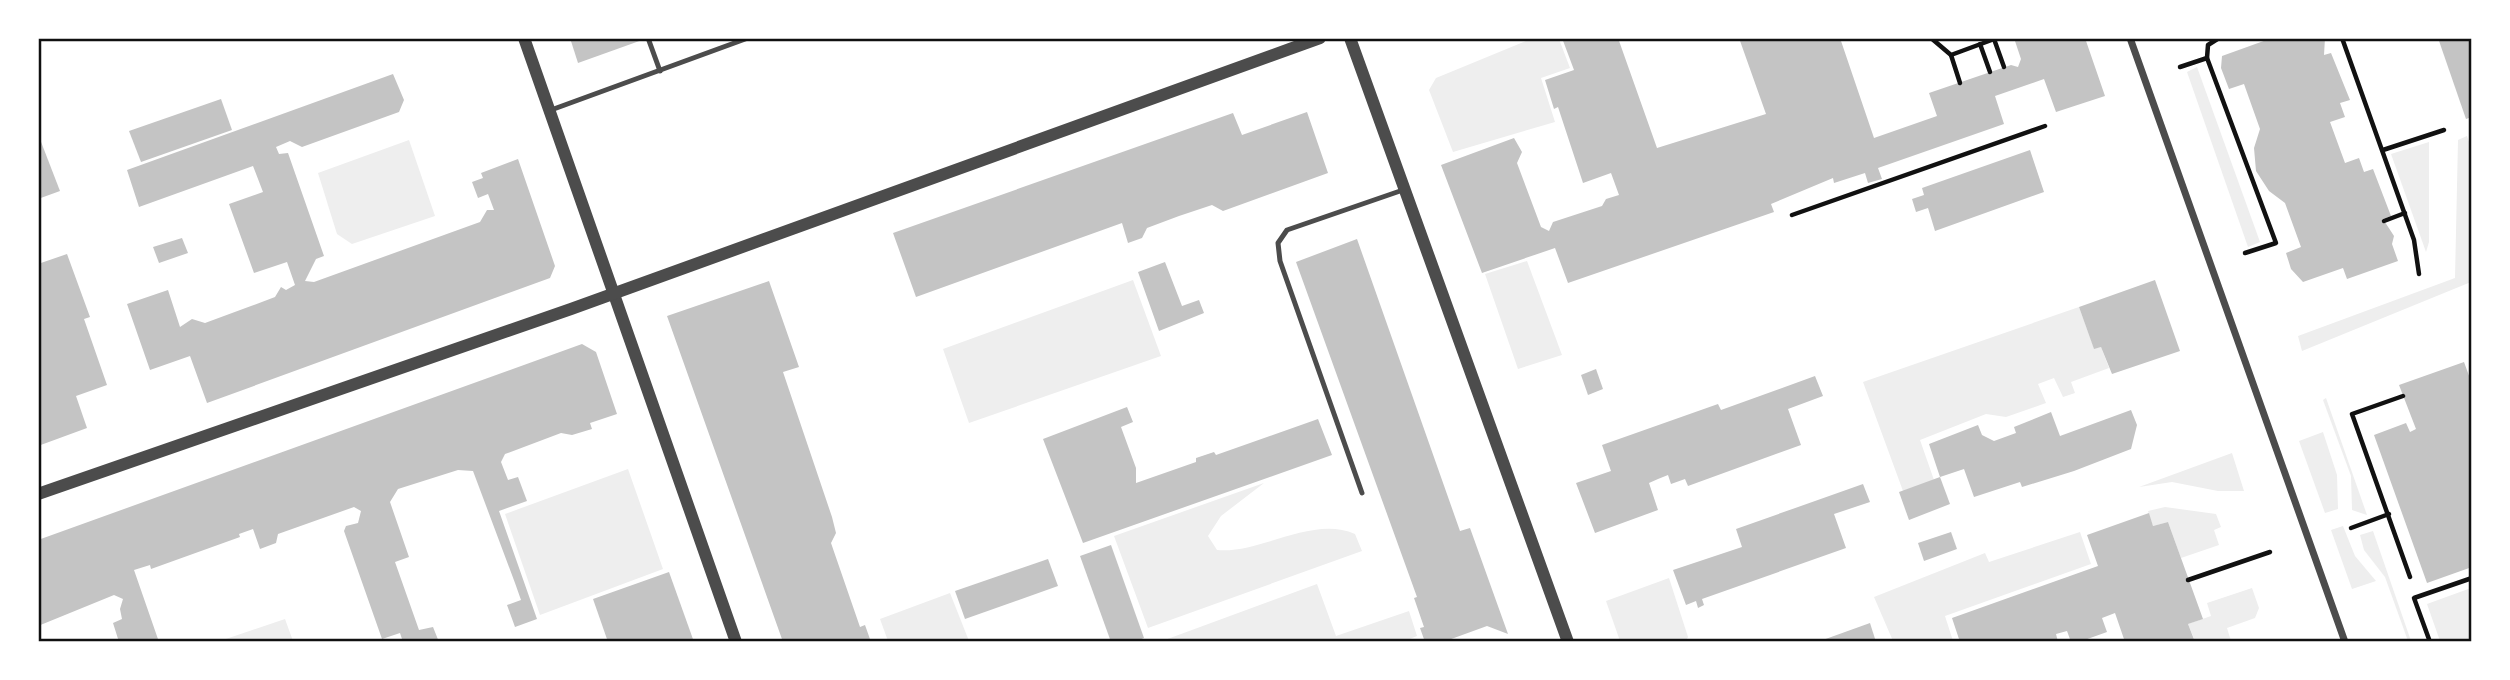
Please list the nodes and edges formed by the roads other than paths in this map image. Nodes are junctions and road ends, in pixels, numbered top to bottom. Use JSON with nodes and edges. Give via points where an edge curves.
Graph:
{"nodes":[{"id":1,"x":524,"y":38,"type":"edge"},
{"id":2,"x":648,"y":38,"type":"edge"},
{"id":3,"x":748,"y":38,"type":"edge"},
{"id":4,"x":1320,"y":38,"type":"edge"},
{"id":5,"x":1350,"y":38,"type":"edge"},
{"id":6,"x":2130,"y":38,"type":"edge"},
{"id":7,"x":660,"y":71,"type":"junction"},
{"id":8,"x":551,"y":110,"type":"junction"},
{"id":9,"x":1403,"y":190,"type":"junction"},
{"id":10,"x":615,"y":293,"type":"junction"},
{"id":11,"x":1362,"y":493,"type":"dead end"},
{"id":12,"x":38,"y":494,"type":"edge"},
{"id":13,"x":736,"y":642,"type":"edge"},
{"id":14,"x":1568,"y":642,"type":"edge"},
{"id":15,"x":2345,"y":642,"type":"edge"}],
"edges":[{"from":1,"to":8,"type":"street"},
{"from":2,"to":7,"type":"lane"},
{"from":3,"to":7,"type":"lane"},
{"from":4,"to":10,"type":"street"},
{"from":5,"to":9,"type":"street"},
{"from":6,"to":15,"type":"street"},
{"from":7,"to":8,"type":"lane"},
{"from":8,"to":10,"type":"street"},
{"from":9,"to":11,"type":"lane","via":[[1287,230],[1278,243],[1280,261]]},
{"from":9,"to":14,"type":"street"},
{"from":10,"to":12,"type":"street"},
{"from":10,"to":13,"type":"street"}]}
